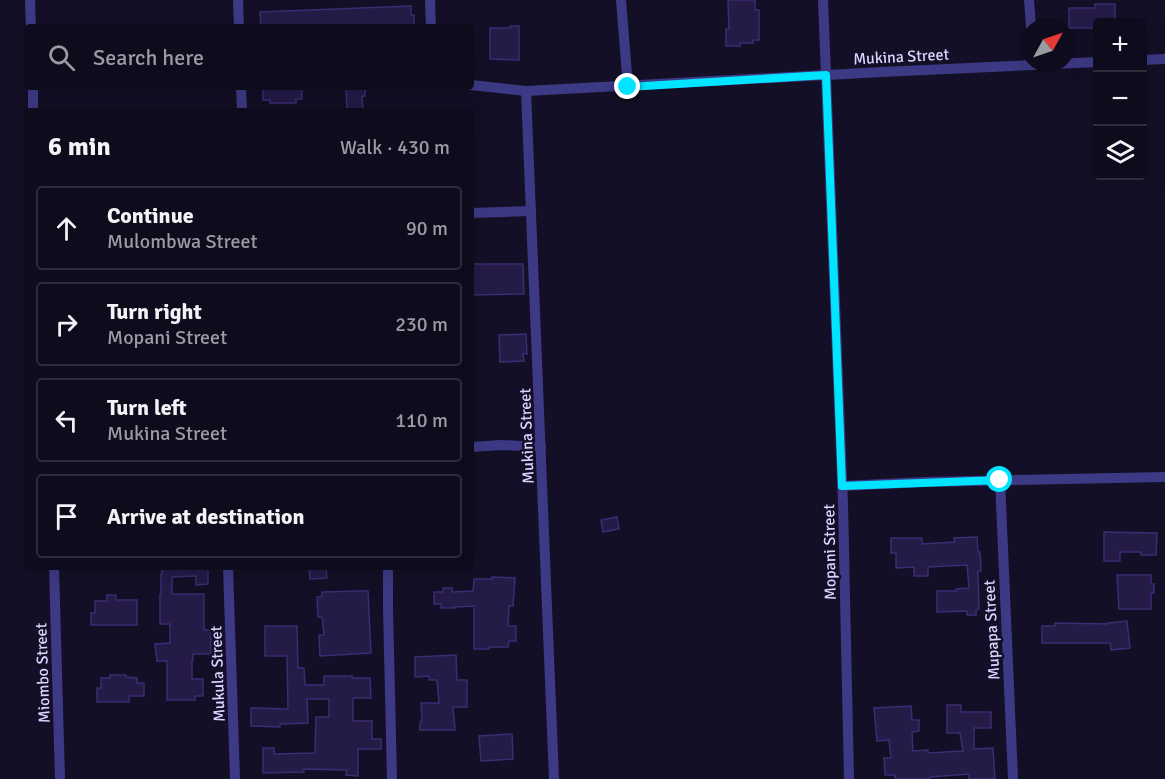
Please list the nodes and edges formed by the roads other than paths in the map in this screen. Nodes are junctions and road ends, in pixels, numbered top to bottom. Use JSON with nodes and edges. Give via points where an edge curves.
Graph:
{"nodes":[{"id":1,"x":30,"y":0,"type":"edge"},
{"id":2,"x":237,"y":0,"type":"edge"},
{"id":3,"x":430,"y":0,"type":"edge"},
{"id":4,"x":621,"y":0,"type":"edge"},
{"id":5,"x":823,"y":0,"type":"edge"},
{"id":6,"x":1029,"y":0,"type":"edge"},
{"id":7,"x":1030,"y":18,"type":"edge"},
{"id":8,"x":31,"y":24,"type":"edge"},
{"id":9,"x":239,"y":24,"type":"edge"},
{"id":10,"x":431,"y":24,"type":"edge"},
{"id":11,"x":1165,"y":59,"type":"edge"},
{"id":12,"x":1147,"y":60,"type":"edge"},
{"id":13,"x":1093,"y":62,"type":"edge"},
{"id":14,"x":1075,"y":63,"type":"edge"},
{"id":15,"x":1021,"y":65,"type":"edge"},
{"id":16,"x":826,"y":75,"type":"junction"},
{"id":17,"x":474,"y":85,"type":"edge"},
{"id":18,"x":628,"y":87,"type":"junction"},
{"id":19,"x":33,"y":90,"type":"edge"},
{"id":20,"x":242,"y":90,"type":"edge"},
{"id":21,"x":526,"y":92,"type":"junction"},
{"id":22,"x":33,"y":108,"type":"edge"},
{"id":23,"x":242,"y":108,"type":"edge"},
{"id":24,"x":531,"y":211,"type":"junction"},
{"id":25,"x":474,"y":213,"type":"edge"},
{"id":26,"x":474,"y":447,"type":"edge"},
{"id":27,"x":541,"y":447,"type":"junction"},
{"id":28,"x":1165,"y":477,"type":"edge"},
{"id":29,"x":1000,"y":480,"type":"junction"},
{"id":30,"x":842,"y":486,"type":"junction"},
{"id":31,"x":54,"y":570,"type":"edge"},
{"id":32,"x":228,"y":570,"type":"edge"},
{"id":33,"x":388,"y":570,"type":"edge"},
{"id":34,"x":60,"y":779,"type":"edge"},
{"id":35,"x":235,"y":779,"type":"edge"},
{"id":36,"x":392,"y":779,"type":"edge"},
{"id":37,"x":554,"y":779,"type":"edge"},
{"id":38,"x":849,"y":779,"type":"edge"},
{"id":39,"x":1013,"y":779,"type":"edge"}],
"edges":[{"from":1,"to":8,"type":"street"},
{"from":2,"to":9,"type":"street"},
{"from":3,"to":10,"type":"street"},
{"from":4,"to":18,"type":"street"},
{"from":5,"to":16,"type":"street","name":"Mopani Street"},
{"from":6,"to":7,"type":"street"},
{"from":11,"to":12,"type":"street"},
{"from":13,"to":14,"type":"street","name":"Mukina Street"},
{"from":15,"to":16,"type":"street","name":"Mukina Street"},
{"from":16,"to":18,"type":"street","name":"Mukina Street"},
{"from":16,"to":30,"type":"street","name":"Mopani Street"},
{"from":17,"to":21,"type":"street","name":"Mukina Street"},
{"from":18,"to":21,"type":"street","name":"Mukina Street"},
{"from":19,"to":22,"type":"street"},
{"from":20,"to":23,"type":"street"},
{"from":21,"to":24,"type":"street","name":"Mukina Street"},
{"from":24,"to":25,"type":"street"},
{"from":24,"to":27,"type":"street","name":"Mukina Street"},
{"from":26,"to":27,"type":"street"},
{"from":27,"to":37,"type":"street","name":"Mukina Street"},
{"from":28,"to":29,"type":"street"},
{"from":29,"to":30,"type":"street"},
{"from":29,"to":39,"type":"street","name":"Mupapa Street"},
{"from":30,"to":38,"type":"street","name":"Mopani Street"},
{"from":31,"to":34,"type":"street","name":"Miombo Street"},
{"from":32,"to":35,"type":"street","name":"Mukula Street"},
{"from":33,"to":36,"type":"street"}]}
